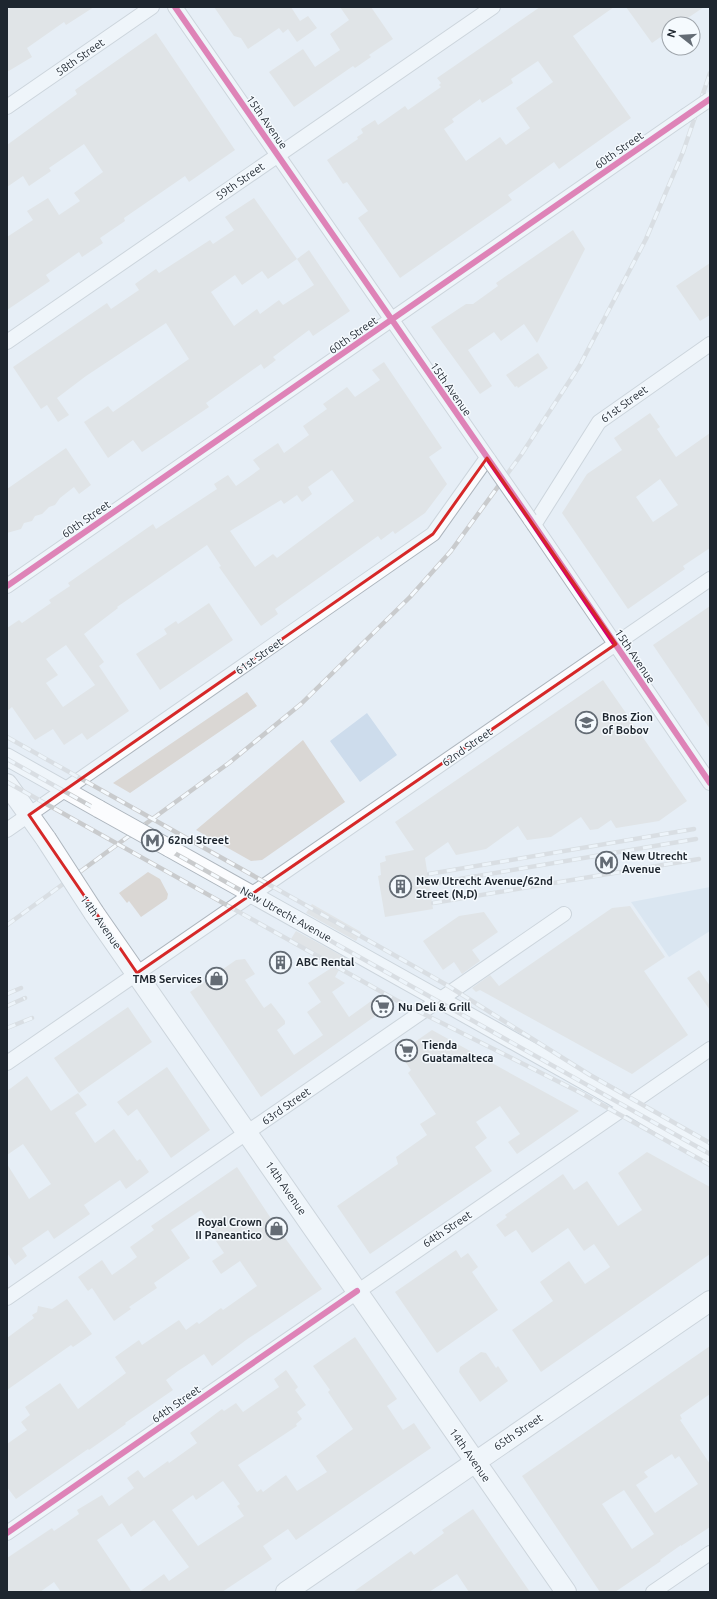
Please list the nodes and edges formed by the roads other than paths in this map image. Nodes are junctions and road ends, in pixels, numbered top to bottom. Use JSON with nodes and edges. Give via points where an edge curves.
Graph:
{"nodes":[{"id":1,"x":152,"y":7,"type":"edge"},
{"id":2,"x":175,"y":7,"type":"edge"},
{"id":3,"x":493,"y":7,"type":"edge"},
{"id":4,"x":710,"y":100,"type":"edge"},
{"id":5,"x":7,"y":107,"type":"edge"},
{"id":6,"x":278,"y":155,"type":"junction"},
{"id":7,"x":392,"y":320,"type":"junction"},
{"id":8,"x":7,"y":342,"type":"edge"},
{"id":9,"x":710,"y":344,"type":"edge"},
{"id":10,"x":488,"y":459,"type":"junction"},
{"id":11,"x":532,"y":522,"type":"junction"},
{"id":12,"x":710,"y":579,"type":"edge"},
{"id":13,"x":7,"y":586,"type":"edge"},
{"id":14,"x":616,"y":644,"type":"junction"},
{"id":15,"x":7,"y":757,"type":"edge"},
{"id":16,"x":710,"y":783,"type":"edge"},
{"id":17,"x":7,"y":784,"type":"edge"},
{"id":18,"x":66,"y":790,"type":"junction"},
{"id":19,"x":29,"y":815,"type":"junction"},
{"id":20,"x":7,"y":830,"type":"edge"},
{"id":21,"x":252,"y":895,"type":"junction"},
{"id":22,"x":564,"y":914,"type":"dead end"},
{"id":23,"x":138,"y":974,"type":"junction"},
{"id":24,"x":439,"y":999,"type":"junction"},
{"id":25,"x":710,"y":1049,"type":"edge"},
{"id":26,"x":7,"y":1064,"type":"edge"},
{"id":27,"x":628,"y":1106,"type":"junction"},
{"id":28,"x":248,"y":1132,"type":"junction"},
{"id":29,"x":710,"y":1155,"type":"edge"},
{"id":30,"x":357,"y":1291,"type":"junction"},
{"id":31,"x":7,"y":1298,"type":"edge"},
{"id":32,"x":710,"y":1301,"type":"edge"},
{"id":33,"x":475,"y":1462,"type":"junction"},
{"id":34,"x":7,"y":1533,"type":"edge"},
{"id":35,"x":710,"y":1553,"type":"edge"},
{"id":36,"x":286,"y":1592,"type":"edge"},
{"id":37,"x":566,"y":1592,"type":"edge"},
{"id":38,"x":653,"y":1592,"type":"edge"}],
"edges":[{"from":1,"to":5,"type":"street","name":"58th Street"},
{"from":2,"to":6,"type":"street","name":"15th Avenue"},
{"from":3,"to":6,"type":"street","name":"59th Street"},
{"from":4,"to":7,"type":"street","name":"60th Street","bridge":true},
{"from":6,"to":7,"type":"street","name":"15th Avenue"},
{"from":6,"to":8,"type":"street","name":"59th Street"},
{"from":7,"to":10,"type":"street","name":"15th Avenue"},
{"from":7,"to":13,"type":"street","name":"60th Street"},
{"from":9,"to":11,"type":"street","name":"61st Street","via":[[599,422]]},
{"from":10,"to":11,"type":"street","name":"15th Avenue","bridge":true},
{"from":10,"to":18,"type":"street","name":"61st Street","via":[[433,534]]},
{"from":11,"to":14,"type":"street","name":"15th Avenue"},
{"from":12,"to":14,"type":"street","name":"62nd Street"},
{"from":14,"to":16,"type":"street","name":"15th Avenue"},
{"from":14,"to":21,"type":"street","name":"62nd Street"},
{"from":15,"to":18,"type":"street","name":"New Utrecht Avenue"},
{"from":17,"to":19,"type":"main road","name":"14th Avenue"},
{"from":18,"to":19,"type":"street","name":"61st Street"},
{"from":18,"to":21,"type":"street","name":"New Utrecht Avenue","bridge":true},
{"from":19,"to":20,"type":"street","name":"61st Street"},
{"from":19,"to":23,"type":"main road","name":"14th Avenue","bridge":true},
{"from":21,"to":23,"type":"street","name":"62nd Street"},
{"from":21,"to":24,"type":"street","name":"New Utrecht Avenue"},
{"from":22,"to":24,"type":"street","name":"63rd Street"},
{"from":23,"to":26,"type":"street","name":"62nd Street"},
{"from":23,"to":28,"type":"main road","name":"14th Avenue"},
{"from":24,"to":27,"type":"street","name":"New Utrecht Avenue"},
{"from":24,"to":28,"type":"street","name":"63rd Street"},
{"from":25,"to":27,"type":"street","name":"64th Street"},
{"from":27,"to":29,"type":"street","name":"New Utrecht Avenue"},
{"from":27,"to":30,"type":"street","name":"64th Street"},
{"from":28,"to":30,"type":"main road","name":"14th Avenue"},
{"from":28,"to":31,"type":"street","name":"63rd Street"},
{"from":30,"to":33,"type":"main road","name":"14th Avenue"},
{"from":30,"to":34,"type":"street","name":"64th Street"},
{"from":32,"to":33,"type":"main road","name":"65th Street"},
{"from":33,"to":36,"type":"main road","name":"65th Street"},
{"from":33,"to":37,"type":"main road","name":"14th Avenue"},
{"from":35,"to":38,"type":"street"}]}
